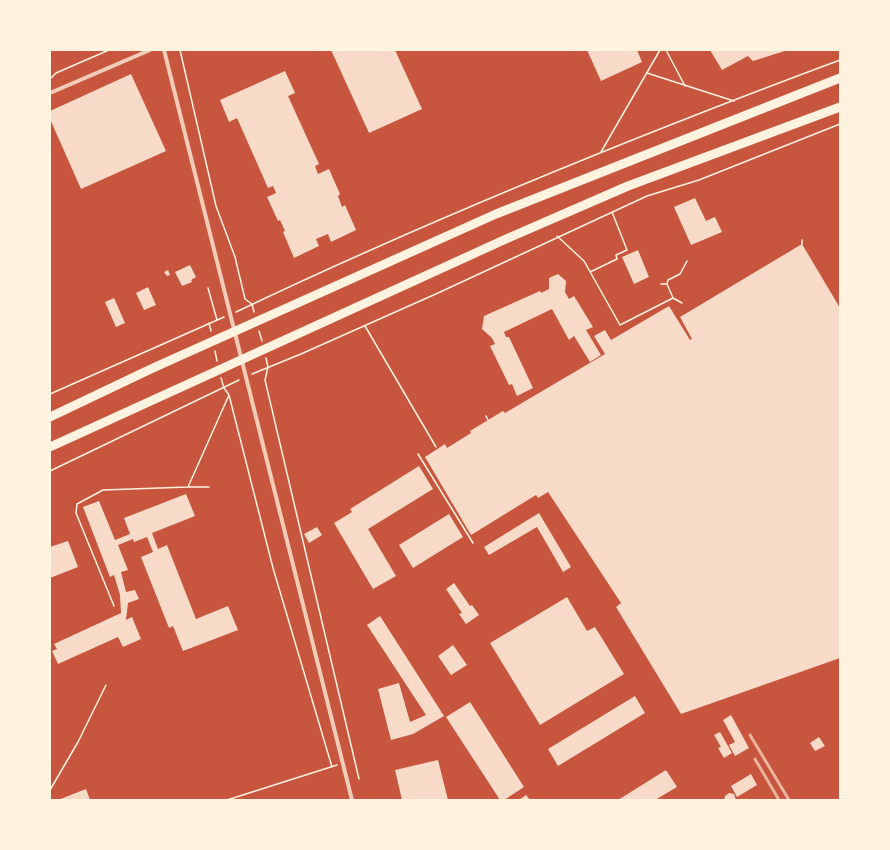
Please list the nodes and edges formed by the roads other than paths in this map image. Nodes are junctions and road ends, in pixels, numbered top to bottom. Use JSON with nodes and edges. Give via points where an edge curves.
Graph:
{"nodes":[{"id":1,"x":150,"y":50,"type":"edge"},
{"id":2,"x":164,"y":50,"type":"edge"},
{"id":3,"x":840,"y":78,"type":"edge"},
{"id":4,"x":50,"y":92,"type":"edge"},
{"id":5,"x":840,"y":107,"type":"edge"},
{"id":6,"x":235,"y":332,"type":"junction"},
{"id":7,"x":242,"y":359,"type":"junction"},
{"id":8,"x":50,"y":417,"type":"edge"},
{"id":9,"x":50,"y":447,"type":"edge"},
{"id":10,"x":352,"y":800,"type":"edge"}],
"edges":[{"from":1,"to":4,"type":"street"},
{"from":2,"to":6,"type":"street"},
{"from":3,"to":6,"type":"main road","via":[[496,214]]},
{"from":5,"to":7,"type":"main road","via":[[628,186]]},
{"from":6,"to":7,"type":"street"},
{"from":6,"to":8,"type":"main road"},
{"from":7,"to":9,"type":"main road"},
{"from":7,"to":10,"type":"street"}]}
